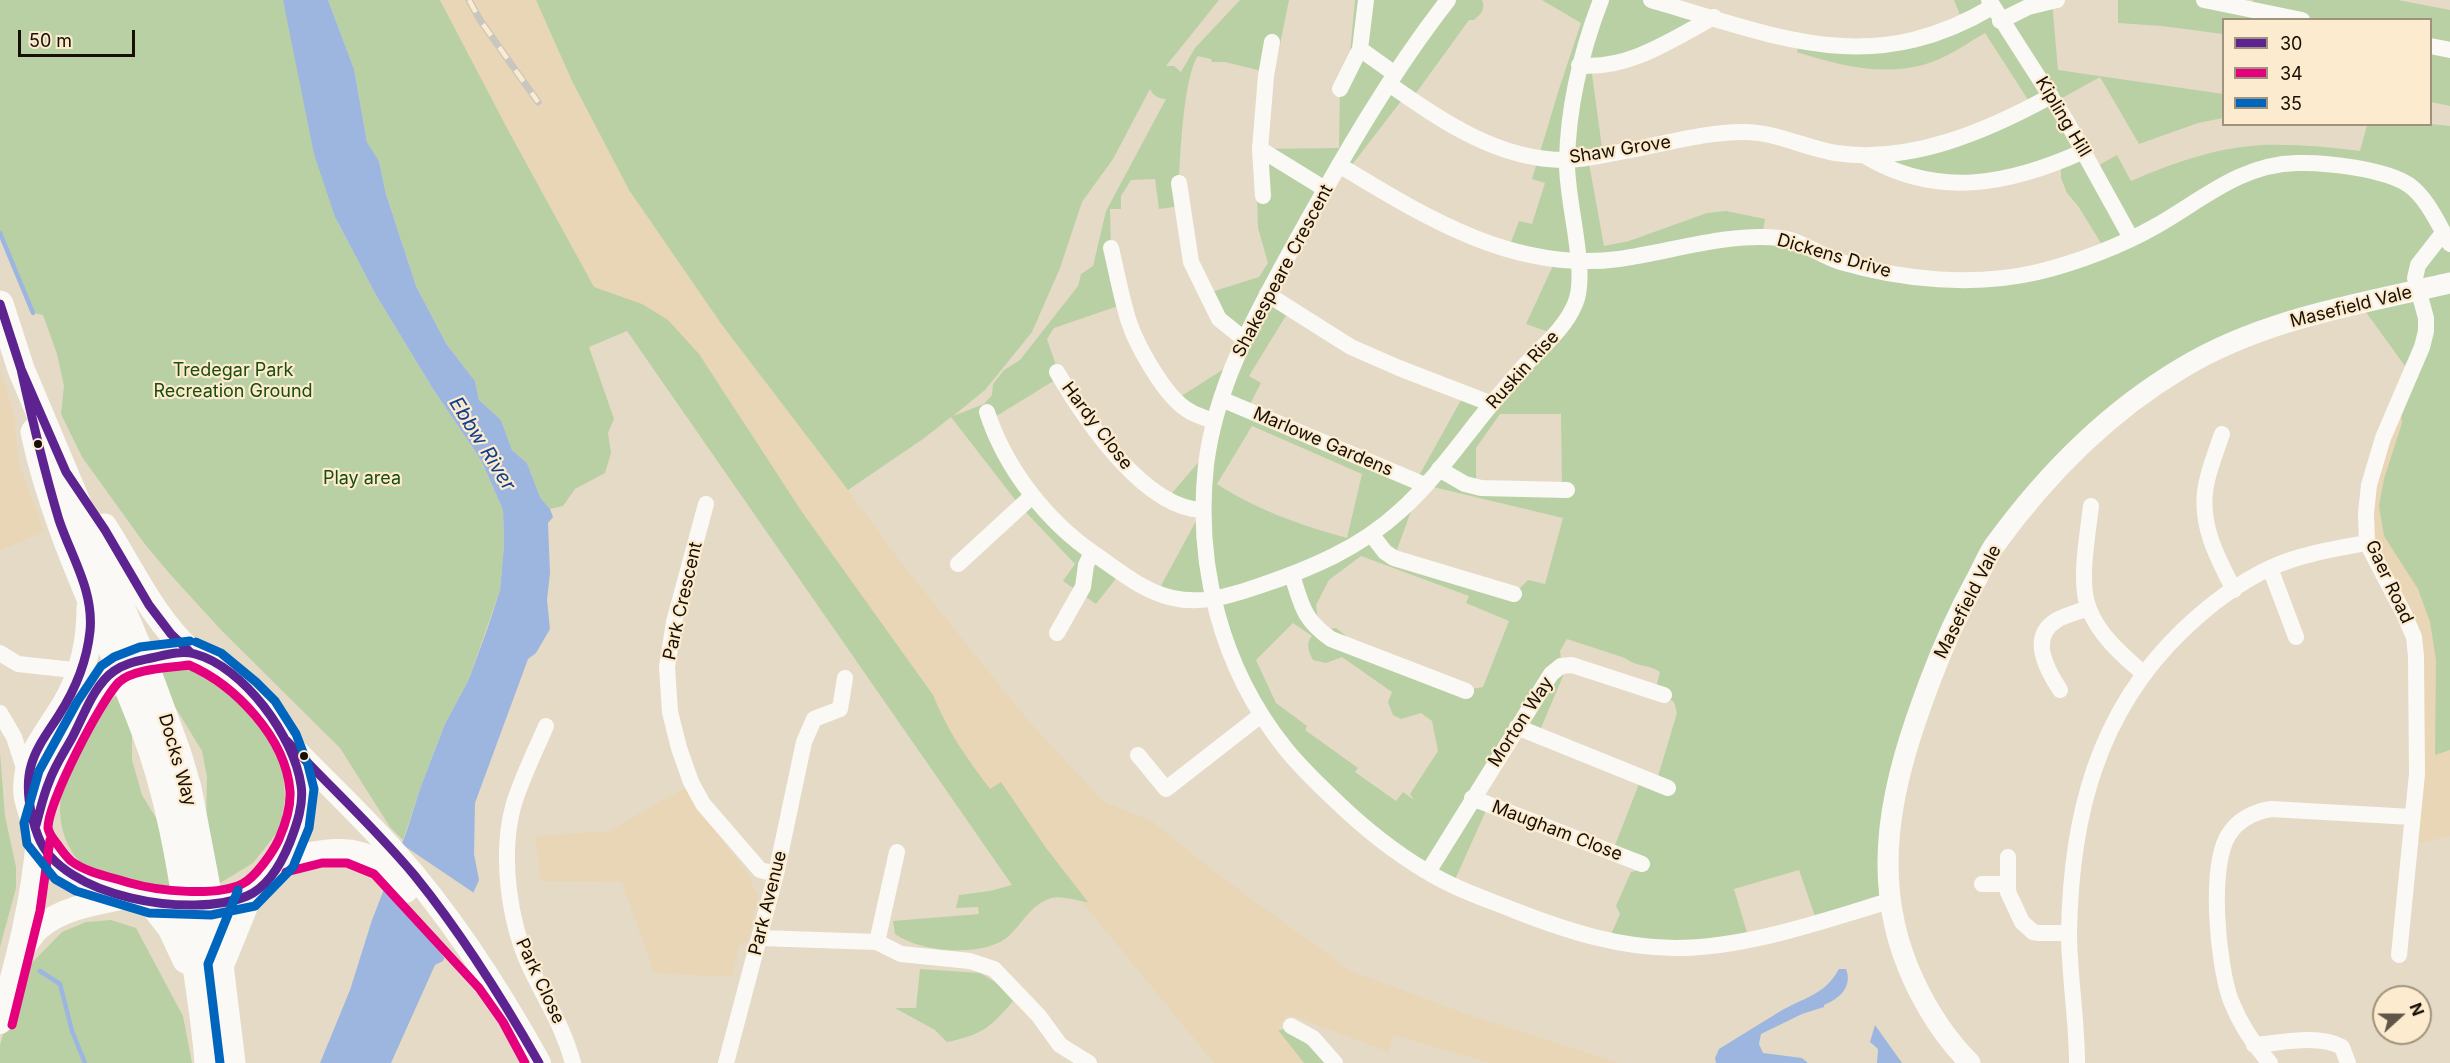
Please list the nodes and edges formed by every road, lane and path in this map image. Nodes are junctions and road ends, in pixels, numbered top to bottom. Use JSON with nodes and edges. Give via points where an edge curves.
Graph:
{"nodes":[{"id":1,"x":1366,"y":0,"type":"edge"},
{"id":2,"x":1448,"y":0,"type":"edge"},
{"id":3,"x":1601,"y":0,"type":"edge"},
{"id":4,"x":1651,"y":0,"type":"edge"},
{"id":5,"x":2056,"y":0,"type":"edge"},
{"id":6,"x":2204,"y":0,"type":"edge"},
{"id":7,"x":1994,"y":9,"type":"edge"},
{"id":8,"x":1714,"y":17,"type":"junction"},
{"id":9,"x":2292,"y":18,"type":"edge"},
{"id":10,"x":1272,"y":42,"type":"dead end"},
{"id":11,"x":2432,"y":46,"type":"edge"},
{"id":12,"x":1360,"y":49,"type":"junction"},
{"id":13,"x":2450,"y":50,"type":"edge"},
{"id":14,"x":1579,"y":65,"type":"junction"},
{"id":15,"x":1392,"y":79,"type":"junction"},
{"id":16,"x":1340,"y":89,"type":"dead end"},
{"id":17,"x":2051,"y":96,"type":"junction"},
{"id":18,"x":1260,"y":149,"type":"junction"},
{"id":19,"x":2084,"y":151,"type":"junction"},
{"id":20,"x":1867,"y":157,"type":"junction"},
{"id":21,"x":1567,"y":160,"type":"junction"},
{"id":22,"x":1339,"y":165,"type":"junction"},
{"id":23,"x":1179,"y":183,"type":"dead end"},
{"id":24,"x":1325,"y":189,"type":"junction"},
{"id":25,"x":1263,"y":196,"type":"dead end"},
{"id":26,"x":2131,"y":238,"type":"junction"},
{"id":27,"x":2447,"y":238,"type":"edge"},
{"id":28,"x":1111,"y":248,"type":"dead end"},
{"id":29,"x":1579,"y":260,"type":"junction"},
{"id":30,"x":2450,"y":283,"type":"edge"},
{"id":31,"x":2419,"y":290,"type":"junction"},
{"id":32,"x":1267,"y":294,"type":"junction"},
{"id":33,"x":0,"y":304,"type":"edge"},
{"id":34,"x":1244,"y":339,"type":"junction"},
{"id":35,"x":21,"y":369,"type":"junction"},
{"id":36,"x":1057,"y":372,"type":"dead end"},
{"id":37,"x":1221,"y":399,"type":"junction"},
{"id":38,"x":1492,"y":404,"type":"junction"},
{"id":39,"x":987,"y":412,"type":"dead end"},
{"id":40,"x":1213,"y":421,"type":"junction"},
{"id":41,"x":2222,"y":434,"type":"dead end"},
{"id":42,"x":1439,"y":469,"type":"junction"},
{"id":43,"x":66,"y":472,"type":"junction"},
{"id":44,"x":1425,"y":485,"type":"junction"},
{"id":45,"x":1567,"y":490,"type":"dead end"},
{"id":46,"x":1032,"y":496,"type":"junction"},
{"id":47,"x":706,"y":504,"type":"dead end"},
{"id":48,"x":2091,"y":506,"type":"dead end"},
{"id":49,"x":1203,"y":510,"type":"junction"},
{"id":50,"x":1371,"y":534,"type":"junction"},
{"id":51,"x":2367,"y":543,"type":"junction"},
{"id":52,"x":1092,"y":552,"type":"junction"},
{"id":53,"x":958,"y":564,"type":"dead end"},
{"id":54,"x":2270,"y":568,"type":"junction"},
{"id":55,"x":1292,"y":575,"type":"junction"},
{"id":56,"x":2234,"y":590,"type":"junction"},
{"id":57,"x":1515,"y":594,"type":"dead end"},
{"id":58,"x":1214,"y":599,"type":"junction"},
{"id":59,"x":90,"y":604,"type":"junction"},
{"id":60,"x":2088,"y":608,"type":"junction"},
{"id":61,"x":1057,"y":633,"type":"dead end"},
{"id":62,"x":2296,"y":637,"type":"dead end"},
{"id":63,"x":0,"y":653,"type":"edge"},
{"id":64,"x":191,"y":653,"type":"junction"},
{"id":65,"x":124,"y":667,"type":"junction"},
{"id":66,"x":80,"y":670,"type":"junction"},
{"id":67,"x":2143,"y":673,"type":"junction"},
{"id":68,"x":845,"y":678,"type":"dead end"},
{"id":69,"x":2060,"y":690,"type":"dead end"},
{"id":70,"x":1466,"y":691,"type":"dead end"},
{"id":71,"x":1664,"y":694,"type":"dead end"},
{"id":72,"x":0,"y":712,"type":"edge"},
{"id":73,"x":1261,"y":715,"type":"junction"},
{"id":74,"x":546,"y":726,"type":"dead end"},
{"id":75,"x":1517,"y":727,"type":"junction"},
{"id":76,"x":285,"y":740,"type":"junction"},
{"id":77,"x":1138,"y":755,"type":"dead end"},
{"id":78,"x":27,"y":778,"type":"junction"},
{"id":79,"x":1668,"y":788,"type":"dead end"},
{"id":80,"x":1472,"y":798,"type":"junction"},
{"id":81,"x":2412,"y":817,"type":"junction"},
{"id":82,"x":37,"y":832,"type":"junction"},
{"id":83,"x":897,"y":852,"type":"dead end"},
{"id":84,"x":2008,"y":856,"type":"dead end"},
{"id":85,"x":283,"y":860,"type":"junction"},
{"id":86,"x":391,"y":861,"type":"junction"},
{"id":87,"x":1642,"y":864,"type":"dead end"},
{"id":88,"x":1428,"y":872,"type":"junction"},
{"id":89,"x":776,"y":874,"type":"junction"},
{"id":90,"x":1982,"y":884,"type":"dead end"},
{"id":91,"x":2008,"y":884,"type":"junction"},
{"id":92,"x":249,"y":895,"type":"junction"},
{"id":93,"x":138,"y":899,"type":"junction"},
{"id":94,"x":1889,"y":901,"type":"junction"},
{"id":95,"x":198,"y":903,"type":"junction"},
{"id":96,"x":2069,"y":933,"type":"junction"},
{"id":97,"x":760,"y":938,"type":"junction"},
{"id":98,"x":877,"y":942,"type":"junction"},
{"id":99,"x":20,"y":951,"type":"junction"},
{"id":100,"x":2399,"y":955,"type":"dead end"},
{"id":101,"x":220,"y":965,"type":"junction"},
{"id":102,"x":200,"y":992,"type":"junction"},
{"id":103,"x":0,"y":1022,"type":"edge"},
{"id":104,"x":1292,"y":1026,"type":"dead end"},
{"id":105,"x":2254,"y":1045,"type":"junction"},
{"id":106,"x":208,"y":1063,"type":"edge"},
{"id":107,"x":232,"y":1063,"type":"edge"},
{"id":108,"x":539,"y":1063,"type":"edge"},
{"id":109,"x":573,"y":1063,"type":"edge"},
{"id":110,"x":726,"y":1063,"type":"edge"},
{"id":111,"x":1089,"y":1063,"type":"edge"},
{"id":112,"x":1335,"y":1063,"type":"edge"},
{"id":113,"x":1970,"y":1063,"type":"edge"},
{"id":114,"x":2077,"y":1063,"type":"edge"},
{"id":115,"x":2270,"y":1063,"type":"edge"},
{"id":116,"x":2348,"y":1063,"type":"edge"}],
"edges":[{"from":1,"to":12,"type":"street"},
{"from":2,"to":15,"type":"street","name":"Shakespeare Crescent"},
{"from":3,"to":14,"type":"street","name":"Ruskin Rise"},
{"from":4,"to":8,"type":"street"},
{"from":5,"to":7,"type":"street"},
{"from":6,"to":9,"type":"street"},
{"from":7,"to":8,"type":"street","via":[[1943,31],[1873,47],[1834,47],[1782,38]]},
{"from":7,"to":17,"type":"street","name":"Kipling Hill"},
{"from":8,"to":14,"type":"street","via":[[1654,50],[1616,63]]},
{"from":10,"to":18,"type":"street"},
{"from":11,"to":13,"type":"street"},
{"from":12,"to":15,"type":"street","name":"Shaw Grove"},
{"from":12,"to":16,"type":"street"},
{"from":14,"to":21,"type":"street","name":"Ruskin Rise"},
{"from":15,"to":21,"type":"street","name":"Shaw Grove","via":[[1441,120],[1472,137],[1509,152]]},
{"from":15,"to":22,"type":"street","name":"Shakespeare Crescent"},
{"from":17,"to":19,"type":"street","name":"Kipling Hill"},
{"from":17,"to":20,"type":"street","name":"Shaw Grove","via":[[2023,112],[1937,145]]},
{"from":18,"to":24,"type":"street"},
{"from":18,"to":25,"type":"street"},
{"from":19,"to":20,"type":"street","name":"Shaw Grove","via":[[2033,171],[1962,184],[1903,175]]},
{"from":19,"to":26,"type":"street","name":"Kipling Hill"},
{"from":20,"to":21,"type":"street","name":"Shaw Grove","via":[[1822,151],[1747,132],[1718,133]]},
{"from":21,"to":29,"type":"street","name":"Ruskin Rise","via":[[1567,189]]},
{"from":22,"to":24,"type":"street","name":"Shakespeare Crescent"},
{"from":22,"to":29,"type":"street","name":"Dickens Drive","via":[[1426,217],[1483,243],[1539,258]]},
{"from":23,"to":34,"type":"street","via":[[1191,262],[1218,319]]},
{"from":24,"to":32,"type":"street","name":"Shakespeare Crescent"},
{"from":26,"to":27,"type":"street","name":"Dickens Drive","via":[[2220,184],[2245,173],[2297,163],[2360,170],[2408,185],[2421,197]]},
{"from":26,"to":29,"type":"street","name":"Dickens Drive","via":[[2037,272],[1990,279],[1927,279],[1879,273],[1837,261],[1783,238],[1753,237],[1616,260]]},
{"from":27,"to":31,"type":"street","name":"Dickens Drive","via":[[2418,265],[2415,278]]},
{"from":28,"to":40,"type":"street","via":[[1126,314],[1150,364],[1175,400]]},
{"from":29,"to":38,"type":"street","name":"Ruskin Rise","via":[[1578,300],[1569,319]]},
{"from":30,"to":31,"type":"street","name":"Masefield Vale"},
{"from":31,"to":51,"type":"street","name":"Gaer Road","via":[[2426,331],[2383,438],[2369,485]]},
{"from":31,"to":94,"type":"street","name":"Masefield Vale","via":[[2278,325],[2183,367],[2126,406],[2035,494],[1992,549],[1944,644],[1923,699],[1904,752],[1894,798],[1888,843]]},
{"from":32,"to":34,"type":"street","name":"Shakespeare Crescent"},
{"from":32,"to":38,"type":"street","via":[[1351,347]]},
{"from":33,"to":35,"type":"main road"},
{"from":34,"to":37,"type":"street","name":"Shakespeare Crescent"},
{"from":35,"to":43,"type":"main road"},
{"from":35,"to":59,"type":"main road","name":"Docks Way","via":[[38,449]]},
{"from":36,"to":49,"type":"street","name":"Hardy Close","via":[[1075,403],[1136,476],[1174,505]]},
{"from":37,"to":40,"type":"street","name":"Shakespeare Crescent"},
{"from":37,"to":44,"type":"street","name":"Marlowe Gardens"},
{"from":38,"to":42,"type":"street","name":"Ruskin Rise"},
{"from":39,"to":46,"type":"street","name":"Ruskin Rise","via":[[994,437]]},
{"from":40,"to":49,"type":"street","name":"Shakespeare Crescent"},
{"from":41,"to":56,"type":"street","via":[[2205,490],[2205,518],[2215,553]]},
{"from":42,"to":44,"type":"street","name":"Ruskin Rise"},
{"from":42,"to":45,"type":"street","via":[[1481,488]]},
{"from":43,"to":64,"type":"main road","via":[[149,605]]},
{"from":43,"to":65,"type":"main road","name":"Docks Way"},
{"from":44,"to":50,"type":"street","name":"Ruskin Rise"},
{"from":46,"to":52,"type":"street","name":"Ruskin Rise"},
{"from":46,"to":53,"type":"street"},
{"from":47,"to":89,"type":"street","name":"Park Crescent","via":[[674,622],[667,667],[670,712],[691,782],[703,804],[760,870]]},
{"from":48,"to":60,"type":"street","via":[[2084,573]]},
{"from":49,"to":58,"type":"street","name":"Shakespeare Crescent"},
{"from":50,"to":55,"type":"street","name":"Ruskin Rise","via":[[1323,563]]},
{"from":50,"to":57,"type":"street","via":[[1394,558]]},
{"from":51,"to":54,"type":"street","via":[[2317,552]]},
{"from":51,"to":81,"type":"street","name":"Gaer Road","via":[[2414,637],[2416,774]]},
{"from":52,"to":58,"type":"street","name":"Ruskin Rise","via":[[1157,593],[1182,600]]},
{"from":52,"to":61,"type":"street","via":[[1083,587]]},
{"from":54,"to":56,"type":"street"},
{"from":54,"to":62,"type":"street"},
{"from":55,"to":58,"type":"street","name":"Ruskin Rise"},
{"from":55,"to":70,"type":"street","via":[[1313,626],[1331,639]]},
{"from":56,"to":67,"type":"street","via":[[2206,608]]},
{"from":58,"to":73,"type":"street","name":"Shakespeare Crescent","via":[[1226,644]]},
{"from":59,"to":65,"type":"main road","name":"Docks Way"},
{"from":59,"to":66,"type":"main road","via":[[90,629]]},
{"from":60,"to":67,"type":"street","via":[[2112,646]]},
{"from":60,"to":69,"type":"street","via":[[2056,620],[2047,629],[2041,652],[2047,671]]},
{"from":63,"to":66,"type":"street","via":[[18,664]]},
{"from":64,"to":65,"type":"main road"},
{"from":64,"to":76,"type":"main road","via":[[214,663],[248,690],[266,708]]},
{"from":65,"to":66,"type":"street"},
{"from":65,"to":82,"type":"main road","via":[[88,708],[50,777]]},
{"from":65,"to":95,"type":"main road","name":"Docks Way","via":[[157,693],[185,777]]},
{"from":66,"to":78,"type":"main road","via":[[69,697],[34,753]]},
{"from":67,"to":96,"type":"street","via":[[2103,744],[2088,786],[2078,828]]},
{"from":68,"to":89,"type":"street","name":"Park Avenue","via":[[840,709],[814,719],[804,742]]},
{"from":71,"to":75,"type":"street","name":"Morton Way","via":[[1572,665],[1561,666],[1551,674]]},
{"from":72,"to":78,"type":"street","via":[[14,737]]},
{"from":73,"to":77,"type":"street","via":[[1166,789]]},
{"from":73,"to":88,"type":"street","name":"Shakespeare Crescent","via":[[1312,778],[1366,829]]},
{"from":74,"to":109,"type":"street","name":"Park Close","via":[[513,807],[505,873],[519,943],[559,1021]]},
{"from":75,"to":79,"type":"street"},
{"from":75,"to":80,"type":"street","name":"Morton Way"},
{"from":76,"to":85,"type":"main road","via":[[302,791],[297,826]]},
{"from":76,"to":86,"type":"main road"},
{"from":78,"to":82,"type":"main road","via":[[27,795]]},
{"from":80,"to":87,"type":"street","name":"Maugham Close"},
{"from":80,"to":88,"type":"street","name":"Morton Way"},
{"from":81,"to":100,"type":"street","name":"Gaer Road"},
{"from":81,"to":105,"type":"street","via":[[2271,809],[2253,812],[2228,835],[2218,878],[2217,922],[2230,998]]},
{"from":82,"to":93,"type":"main road","via":[[62,869],[80,880]]},
{"from":82,"to":99,"type":"main road","via":[[35,880]]},
{"from":83,"to":98,"type":"street"},
{"from":84,"to":91,"type":"street"},
{"from":85,"to":86,"type":"main road","via":[[321,851],[349,851]]},
{"from":85,"to":92,"type":"main road"},
{"from":86,"to":108,"type":"main road","via":[[424,913],[488,980]]},
{"from":88,"to":94,"type":"street","name":"Shakespeare Crescent","via":[[1548,924],[1615,943],[1677,948],[1732,943]]},
{"from":89,"to":97,"type":"street","name":"Park Avenue"},
{"from":90,"to":91,"type":"street"},
{"from":91,"to":96,"type":"street","via":[[2010,898],[2027,928],[2039,933]]},
{"from":92,"to":95,"type":"main road"},
{"from":92,"to":101,"type":"main road"},
{"from":93,"to":95,"type":"main road"},
{"from":93,"to":99,"type":"main road","via":[[89,904],[56,917],[39,928]]},
{"from":93,"to":102,"type":"main road","via":[[171,928]]},
{"from":94,"to":113,"type":"street","name":"Masefield Vale","via":[[1897,938],[1923,999]]},
{"from":95,"to":101,"type":"main road","name":"Docks Way"},
{"from":95,"to":102,"type":"main road","name":"Docks Way"},
{"from":96,"to":114,"type":"street"},
{"from":97,"to":98,"type":"street"},
{"from":97,"to":110,"type":"street","name":"Park Avenue"},
{"from":98,"to":111,"type":"street","via":[[901,954],[970,961],[994,969],[1039,1016],[1060,1045]]},
{"from":99,"to":103,"type":"main road"},
{"from":101,"to":107,"type":"main road","name":"Docks Way"},
{"from":102,"to":106,"type":"main road","name":"Docks Way"},
{"from":104,"to":112,"type":"street","via":[[1313,1038]]},
{"from":105,"to":115,"type":"street"},
{"from":105,"to":116,"type":"street","via":[[2333,1042],[2342,1047]]}]}
